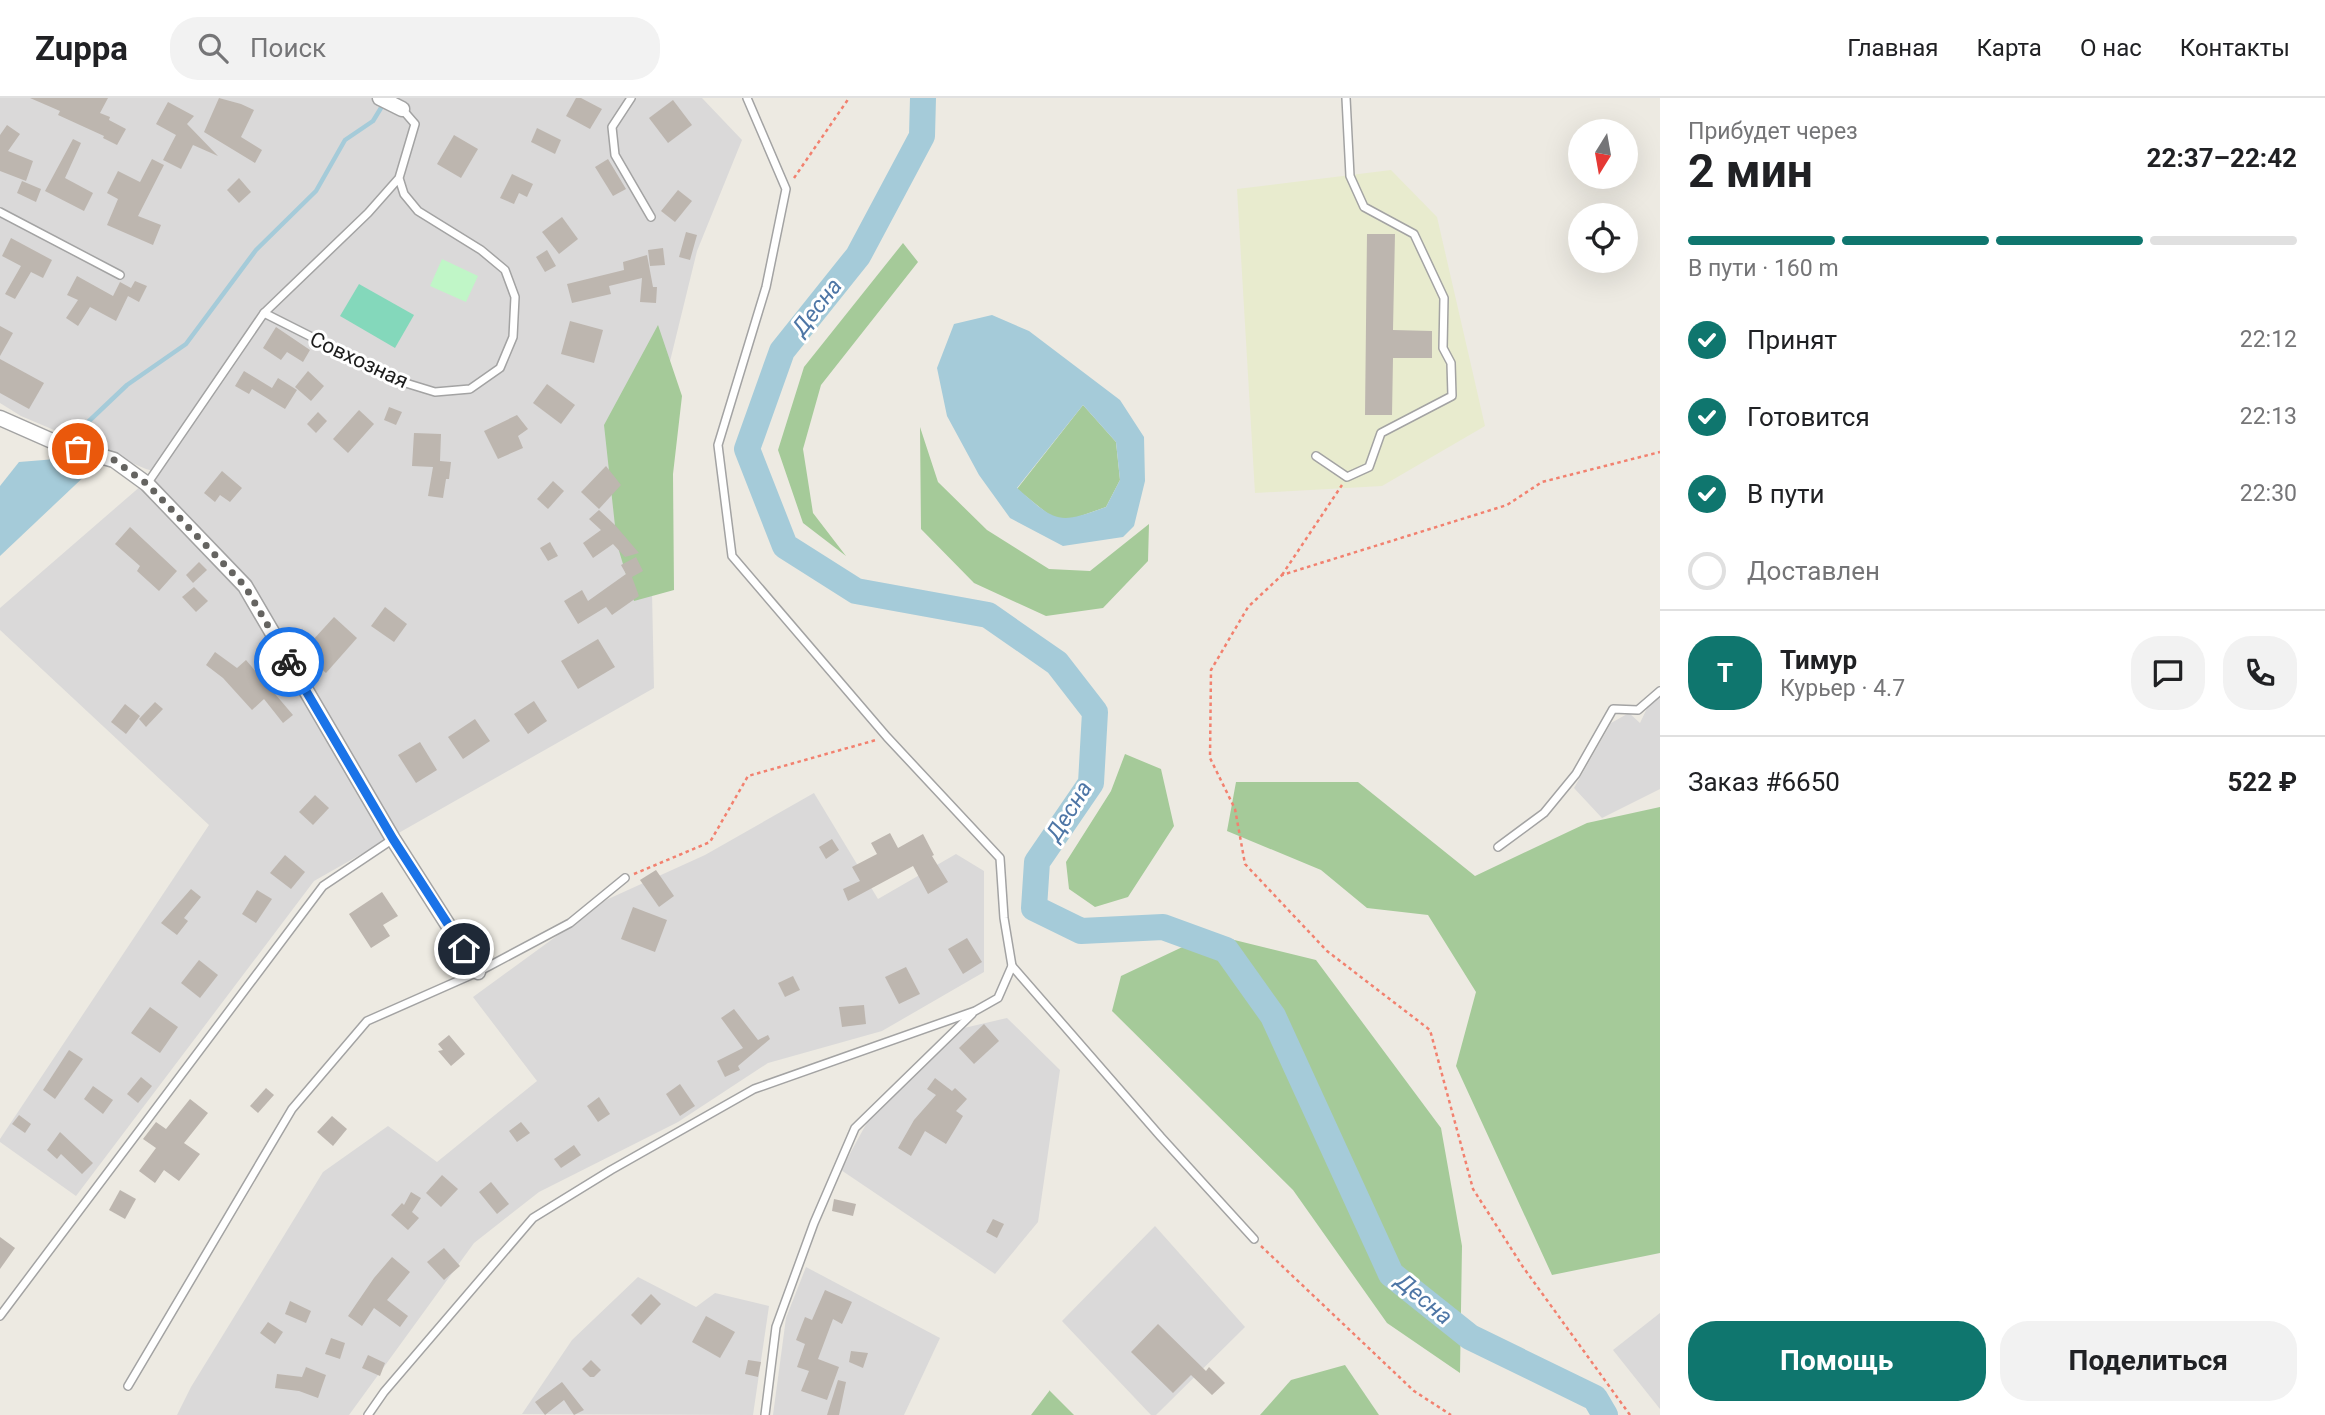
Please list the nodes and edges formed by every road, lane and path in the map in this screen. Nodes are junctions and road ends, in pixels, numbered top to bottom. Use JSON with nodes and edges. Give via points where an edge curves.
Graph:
{"nodes":[{"id":1,"x":380,"y":98,"type":"edge"},
{"id":2,"x":631,"y":98,"type":"edge"},
{"id":3,"x":747,"y":98,"type":"edge"},
{"id":4,"x":849,"y":98,"type":"edge"},
{"id":5,"x":1346,"y":98,"type":"edge"},
{"id":6,"x":402,"y":109,"type":"joint"},
{"id":7,"x":399,"y":178,"type":"junction"},
{"id":8,"x":786,"y":189,"type":"junction"},
{"id":9,"x":0,"y":212,"type":"edge"},
{"id":10,"x":651,"y":217,"type":"dead end"},
{"id":11,"x":120,"y":275,"type":"dead end"},
{"id":12,"x":264,"y":313,"type":"junction"},
{"id":13,"x":0,"y":418,"type":"edge"},
{"id":14,"x":1660,"y":452,"type":"edge"},
{"id":15,"x":1316,"y":456,"type":"dead end"},
{"id":16,"x":1348,"y":477,"type":"junction"},
{"id":17,"x":147,"y":484,"type":"junction"},
{"id":18,"x":1282,"y":575,"type":"junction"},
{"id":19,"x":1660,"y":691,"type":"edge"},
{"id":20,"x":887,"y":737,"type":"junction"},
{"id":21,"x":393,"y":839,"type":"junction"},
{"id":22,"x":1498,"y":847,"type":"dead end"},
{"id":23,"x":625,"y":878,"type":"joint"},
{"id":24,"x":1012,"y":966,"type":"junction"},
{"id":25,"x":478,"y":972,"type":"junction"},
{"id":26,"x":975,"y":1011,"type":"junction"},
{"id":27,"x":1254,"y":1239,"type":"joint"},
{"id":28,"x":0,"y":1316,"type":"edge"},
{"id":29,"x":128,"y":1386,"type":"dead end"},
{"id":30,"x":368,"y":1415,"type":"edge"},
{"id":31,"x":765,"y":1415,"type":"edge"},
{"id":32,"x":1451,"y":1415,"type":"edge"},
{"id":33,"x":1630,"y":1415,"type":"edge"}],
"edges":[{"from":1,"to":6,"type":"street"},
{"from":2,"to":10,"type":"lane","via":[[612,127],[615,155]]},
{"from":3,"to":8,"type":"lane"},
{"from":4,"to":8,"type":"path"},
{"from":5,"to":16,"type":"lane","via":[[1350,176],[1364,206],[1414,234],[1444,299],[1443,348],[1451,363],[1452,396],[1381,433],[1369,467]]},
{"from":6,"to":7,"type":"lane","via":[[415,124]]},
{"from":7,"to":12,"type":"lane"},
{"from":7,"to":12,"type":"lane","name":"Совхозная","via":[[404,194],[418,211],[505,270],[515,297],[514,324],[500,368],[470,389],[435,392],[399,381]]},
{"from":8,"to":20,"type":"lane","via":[[766,287],[718,445],[732,556]]},
{"from":9,"to":11,"type":"lane"},
{"from":12,"to":17,"type":"lane"},
{"from":13,"to":17,"type":"street","via":[[59,444],[114,460]]},
{"from":14,"to":18,"type":"path","via":[[1542,482],[1507,505]]},
{"from":15,"to":16,"type":"lane"},
{"from":16,"to":18,"type":"path"},
{"from":17,"to":21,"type":"street","via":[[245,586]]},
{"from":18,"to":33,"type":"path","via":[[1248,607],[1211,670],[1210,758],[1235,809],[1245,864],[1327,951],[1430,1030],[1473,1189]]},
{"from":19,"to":22,"type":"lane","via":[[1638,710],[1613,709],[1576,775],[1545,813]]},
{"from":20,"to":23,"type":"path","via":[[748,776],[710,842]]},
{"from":20,"to":24,"type":"lane","via":[[1000,858]]},
{"from":21,"to":25,"type":"street"},
{"from":21,"to":28,"type":"lane","via":[[323,886]]},
{"from":23,"to":25,"type":"lane","via":[[570,923]]},
{"from":24,"to":26,"type":"lane","via":[[998,998]]},
{"from":24,"to":27,"type":"lane"},
{"from":25,"to":29,"type":"lane","via":[[367,1021],[358,1030],[292,1109]]},
{"from":26,"to":30,"type":"lane","via":[[754,1089],[533,1218]]},
{"from":26,"to":31,"type":"lane","via":[[855,1128],[776,1327]]},
{"from":27,"to":32,"type":"path","via":[[1414,1391]]}]}
